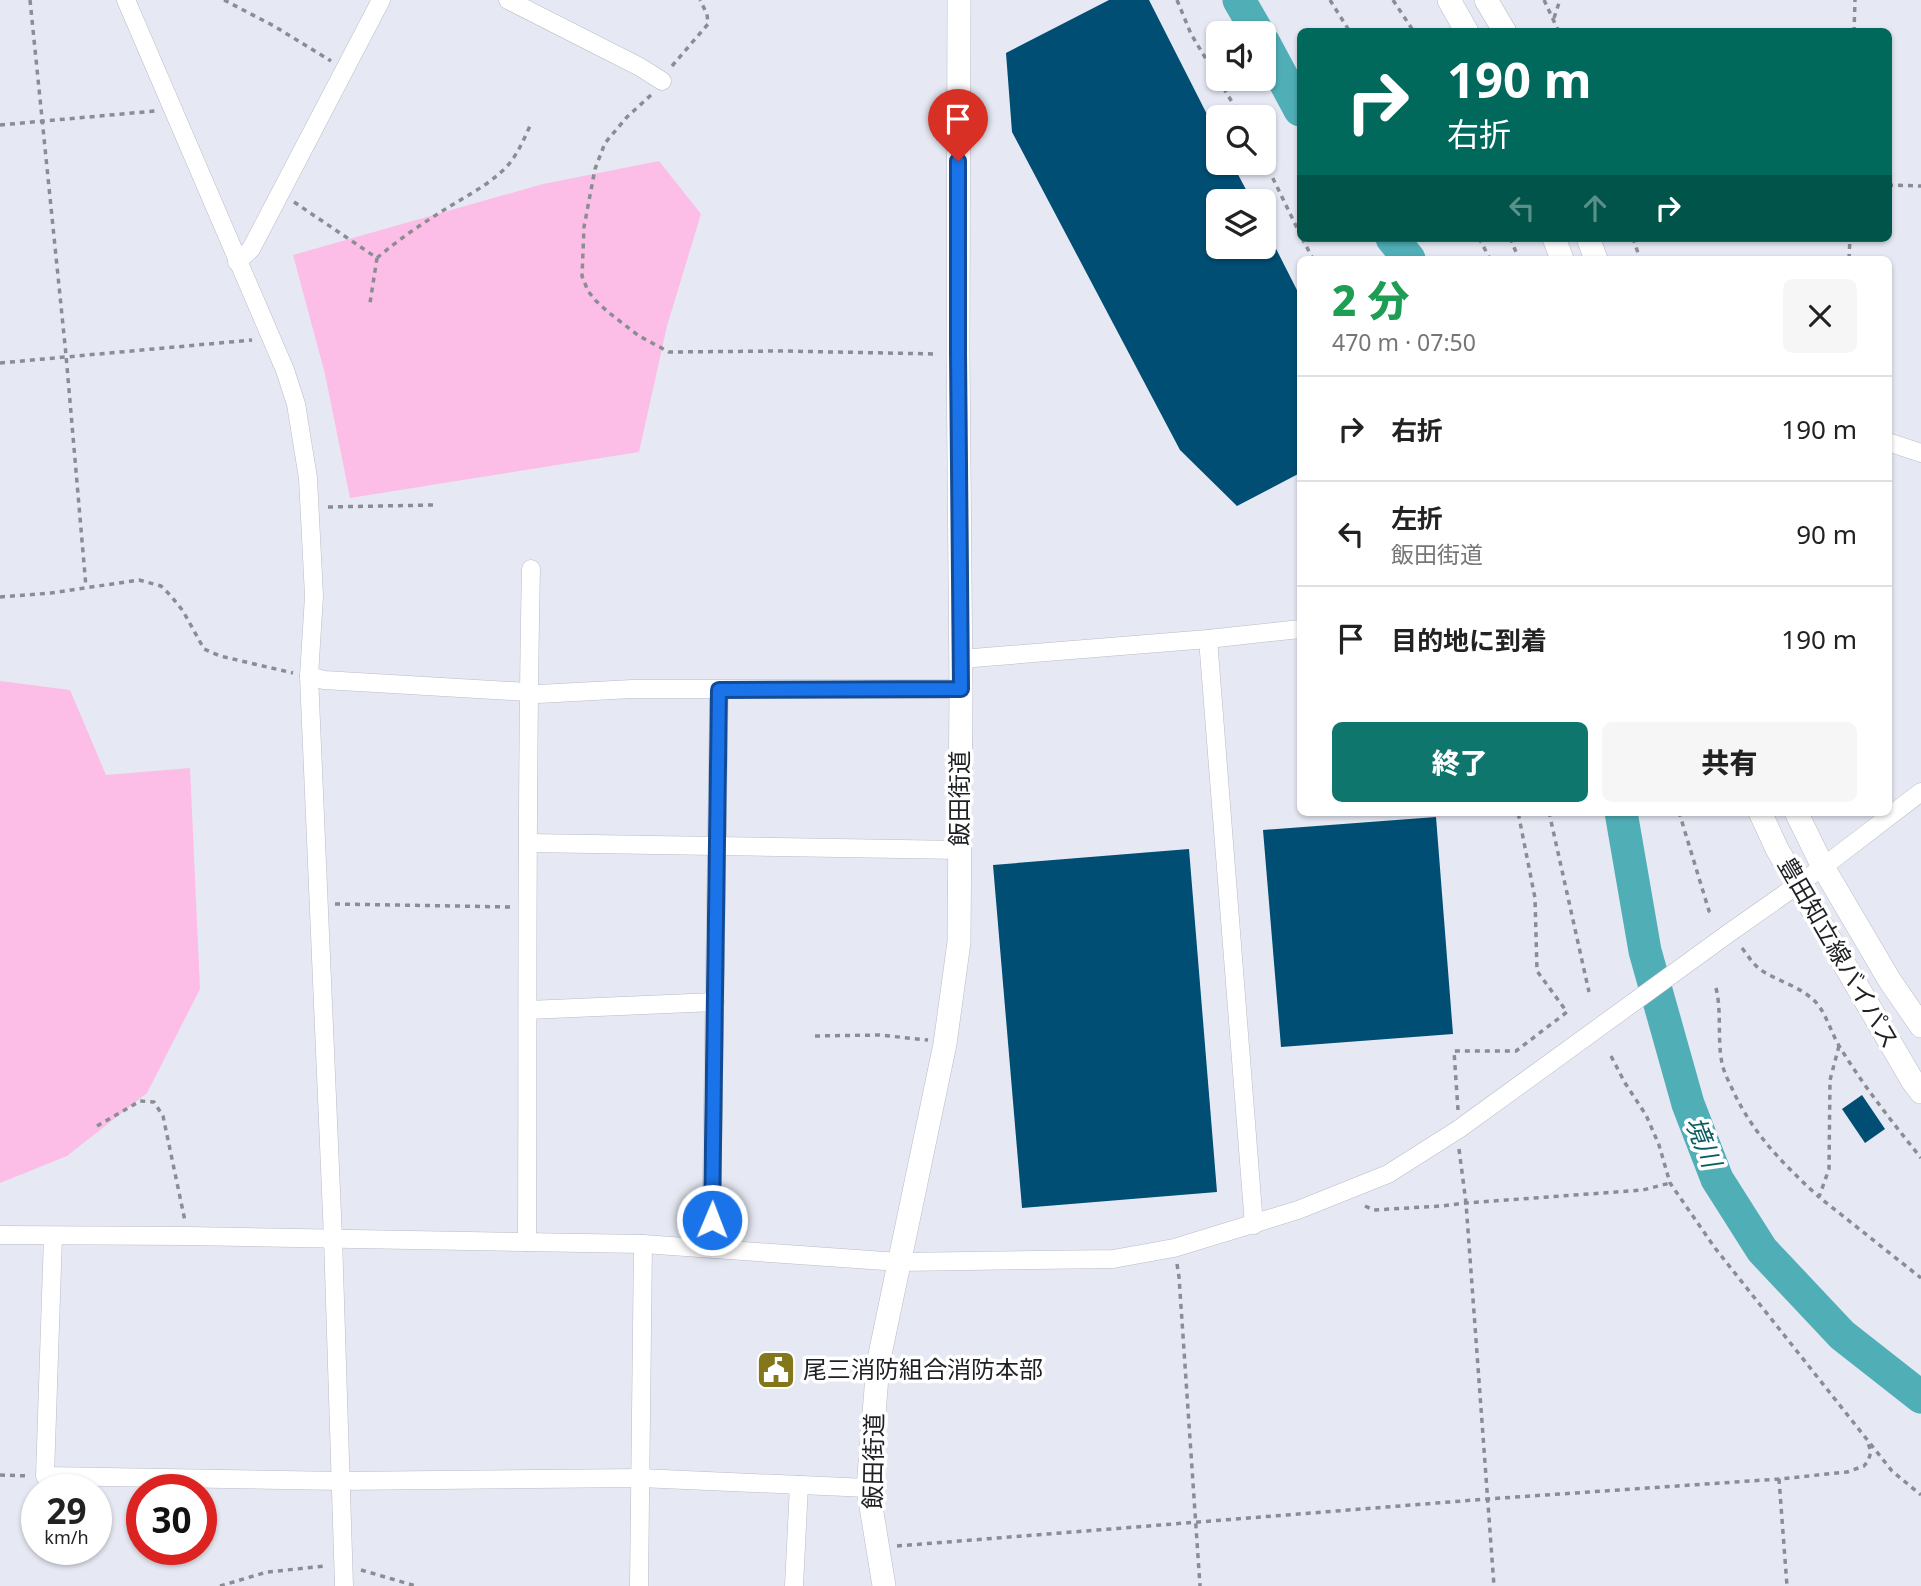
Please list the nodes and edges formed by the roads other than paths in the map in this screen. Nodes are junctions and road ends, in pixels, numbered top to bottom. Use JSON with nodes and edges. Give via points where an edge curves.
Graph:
{"nodes":[{"id":1,"x":126,"y":0,"type":"edge"},
{"id":2,"x":381,"y":0,"type":"edge"},
{"id":3,"x":508,"y":0,"type":"edge"},
{"id":4,"x":960,"y":0,"type":"edge"},
{"id":5,"x":1449,"y":0,"type":"edge"},
{"id":6,"x":1486,"y":0,"type":"edge"},
{"id":7,"x":1465,"y":28,"type":"edge"},
{"id":8,"x":1503,"y":28,"type":"edge"},
{"id":9,"x":662,"y":80,"type":"road end"},
{"id":10,"x":237,"y":262,"type":"junction"},
{"id":11,"x":1892,"y":443,"type":"edge"},
{"id":12,"x":1921,"y":453,"type":"edge"},
{"id":13,"x":531,"y":569,"type":"dead end"},
{"id":14,"x":1297,"y":629,"type":"edge"},
{"id":15,"x":1208,"y":639,"type":"junction"},
{"id":16,"x":961,"y":659,"type":"junction"},
{"id":17,"x":309,"y":676,"type":"junction"},
{"id":18,"x":961,"y":689,"type":"junction"},
{"id":19,"x":719,"y":690,"type":"junction"},
{"id":20,"x":528,"y":692,"type":"junction"},
{"id":21,"x":1921,"y":792,"type":"edge"},
{"id":22,"x":1892,"y":814,"type":"edge"},
{"id":23,"x":1762,"y":816,"type":"edge"},
{"id":24,"x":1798,"y":816,"type":"edge"},
{"id":25,"x":1890,"y":816,"type":"edge"},
{"id":26,"x":528,"y":843,"type":"junction"},
{"id":27,"x":718,"y":846,"type":"junction"},
{"id":28,"x":960,"y":850,"type":"junction"},
{"id":29,"x":1823,"y":867,"type":"junction"},
{"id":30,"x":1799,"y":884,"type":"junction"},
{"id":31,"x":715,"y":1002,"type":"junction"},
{"id":32,"x":528,"y":1010,"type":"junction"},
{"id":33,"x":1921,"y":1027,"type":"edge"},
{"id":34,"x":1921,"y":1091,"type":"edge"},
{"id":35,"x":1254,"y":1225,"type":"junction"},
{"id":36,"x":0,"y":1235,"type":"edge"},
{"id":37,"x":53,"y":1236,"type":"junction"},
{"id":38,"x":334,"y":1238,"type":"junction"},
{"id":39,"x":527,"y":1242,"type":"junction"},
{"id":40,"x":643,"y":1244,"type":"junction"},
{"id":41,"x":711,"y":1248,"type":"junction"},
{"id":42,"x":899,"y":1262,"type":"junction"},
{"id":43,"x":640,"y":1478,"type":"junction"},
{"id":44,"x":340,"y":1481,"type":"junction"},
{"id":45,"x":799,"y":1485,"type":"junction"},
{"id":46,"x":868,"y":1488,"type":"junction"},
{"id":47,"x":343,"y":1577,"type":"edge"},
{"id":48,"x":639,"y":1586,"type":"edge"},
{"id":49,"x":794,"y":1586,"type":"edge"},
{"id":50,"x":884,"y":1586,"type":"edge"}],
"edges":[{"from":1,"to":10,"type":"street"},
{"from":2,"to":10,"type":"street","via":[[251,249]]},
{"from":3,"to":9,"type":"street"},
{"from":4,"to":16,"type":"main road","name":"飯田街道"},
{"from":5,"to":7,"type":"main road"},
{"from":6,"to":8,"type":"main road"},
{"from":10,"to":17,"type":"street","via":[[296,404],[310,508],[314,596]]},
{"from":11,"to":12,"type":"street"},
{"from":13,"to":20,"type":"street"},
{"from":14,"to":15,"type":"street"},
{"from":15,"to":16,"type":"street"},
{"from":15,"to":35,"type":"street"},
{"from":16,"to":18,"type":"main road","name":"飯田街道"},
{"from":17,"to":20,"type":"street"},
{"from":17,"to":38,"type":"street"},
{"from":18,"to":19,"type":"street"},
{"from":18,"to":28,"type":"main road","name":"飯田街道"},
{"from":19,"to":20,"type":"street"},
{"from":19,"to":27,"type":"street"},
{"from":20,"to":26,"type":"street"},
{"from":21,"to":22,"type":"street"},
{"from":23,"to":30,"type":"main road","name":"豊田知立線バイパス"},
{"from":24,"to":29,"type":"main road","name":"豊田知立線バイパス"},
{"from":25,"to":29,"type":"street"},
{"from":26,"to":27,"type":"street"},
{"from":26,"to":32,"type":"street"},
{"from":27,"to":28,"type":"street"},
{"from":27,"to":31,"type":"street"},
{"from":28,"to":42,"type":"main road","name":"飯田街道","via":[[959,942],[946,1044]]},
{"from":29,"to":30,"type":"street"},
{"from":29,"to":33,"type":"main road","name":"豊田知立線バイパス"},
{"from":30,"to":34,"type":"main road","name":"豊田知立線バイパス"},
{"from":30,"to":35,"type":"street","via":[[1459,1129],[1388,1174]]},
{"from":31,"to":32,"type":"street"},
{"from":31,"to":41,"type":"street"},
{"from":32,"to":39,"type":"street"},
{"from":35,"to":42,"type":"street","via":[[1174,1248],[1113,1259]]},
{"from":36,"to":37,"type":"street"},
{"from":37,"to":38,"type":"street"},
{"from":37,"to":44,"type":"street","via":[[46,1476]]},
{"from":38,"to":39,"type":"street"},
{"from":38,"to":44,"type":"street"},
{"from":39,"to":40,"type":"street"},
{"from":40,"to":41,"type":"street"},
{"from":40,"to":43,"type":"street"},
{"from":41,"to":42,"type":"street"},
{"from":42,"to":46,"type":"main road","name":"飯田街道","via":[[878,1364]]},
{"from":43,"to":44,"type":"street"},
{"from":43,"to":45,"type":"street"},
{"from":43,"to":48,"type":"street"},
{"from":44,"to":47,"type":"street"},
{"from":45,"to":46,"type":"street"},
{"from":45,"to":49,"type":"street"},
{"from":46,"to":50,"type":"main road","name":"飯田街道"}]}
